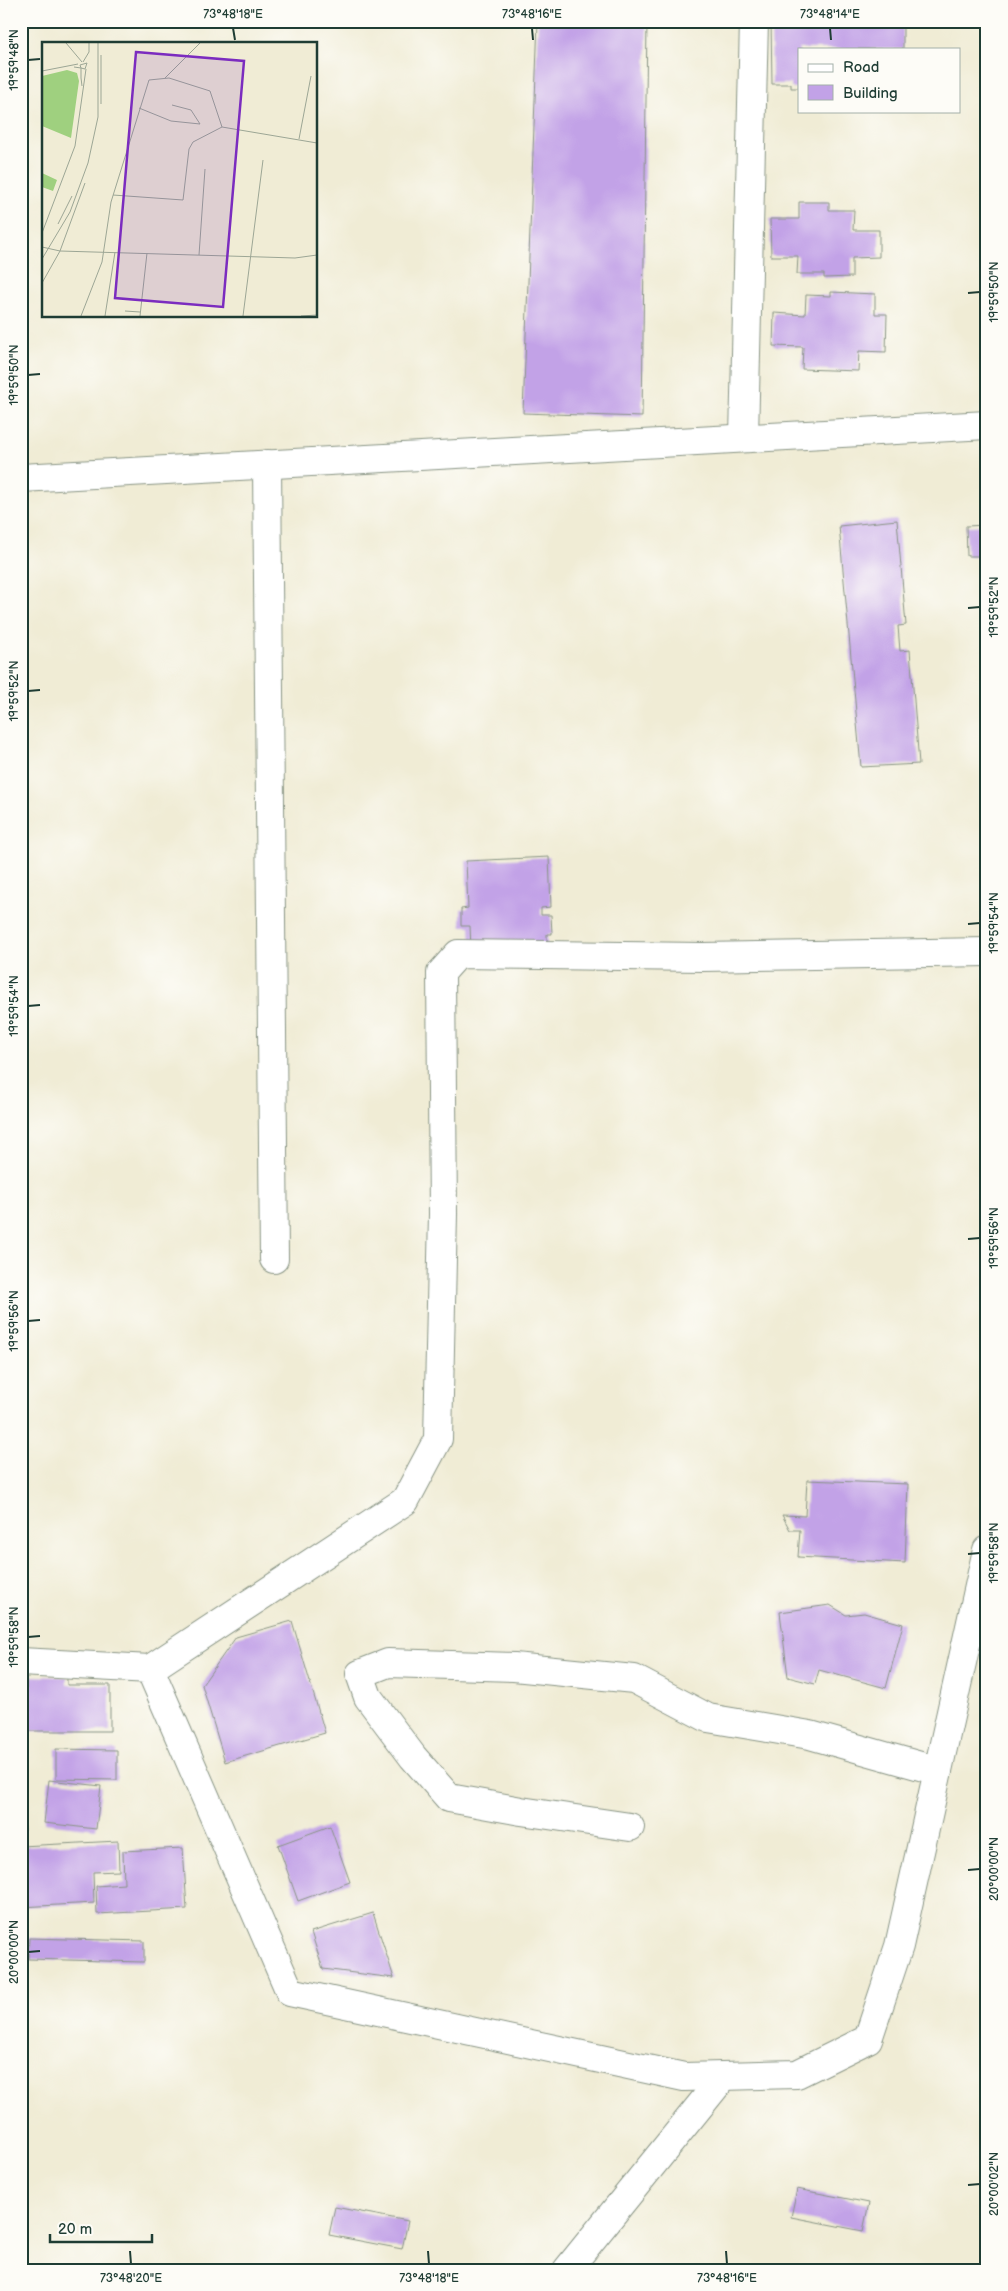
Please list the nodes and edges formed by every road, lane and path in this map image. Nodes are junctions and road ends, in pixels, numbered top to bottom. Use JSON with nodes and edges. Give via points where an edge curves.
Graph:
{"nodes":[{"id":1,"x":754,"y":21,"type":"edge"},
{"id":2,"x":987,"y":425,"type":"edge"},
{"id":3,"x":744,"y":437,"type":"junction"},
{"id":4,"x":267,"y":464,"type":"junction"},
{"id":5,"x":21,"y":478,"type":"edge"},
{"id":6,"x":987,"y":952,"type":"edge"},
{"id":7,"x":274,"y":1259,"type":"dead end"},
{"id":8,"x":987,"y":1550,"type":"edge"},
{"id":9,"x":21,"y":1662,"type":"edge"},
{"id":10,"x":150,"y":1669,"type":"junction"},
{"id":11,"x":938,"y":1771,"type":"junction"},
{"id":12,"x":630,"y":1827,"type":"dead end"},
{"id":13,"x":724,"y":2076,"type":"junction"},
{"id":14,"x":567,"y":2270,"type":"edge"}],
"edges":[{"from":1,"to":3,"type":"street"},
{"from":2,"to":3,"type":"street"},
{"from":3,"to":4,"type":"street"},
{"from":4,"to":5,"type":"street"},
{"from":4,"to":7,"type":"street"},
{"from":6,"to":10,"type":"street","via":[[703,958],[458,954],[441,972],[443,1214],[438,1439],[405,1501]]},
{"from":8,"to":11,"type":"street"},
{"from":9,"to":10,"type":"street"},
{"from":10,"to":13,"type":"street","via":[[290,1992],[684,2077]]},
{"from":11,"to":12,"type":"street","via":[[810,1736],[708,1718],[634,1679],[514,1666],[388,1663],[360,1674],[368,1698],[413,1757],[450,1798]]},
{"from":11,"to":13,"type":"street","via":[[899,1946],[868,2039],[797,2074]]},
{"from":13,"to":14,"type":"street"}]}
